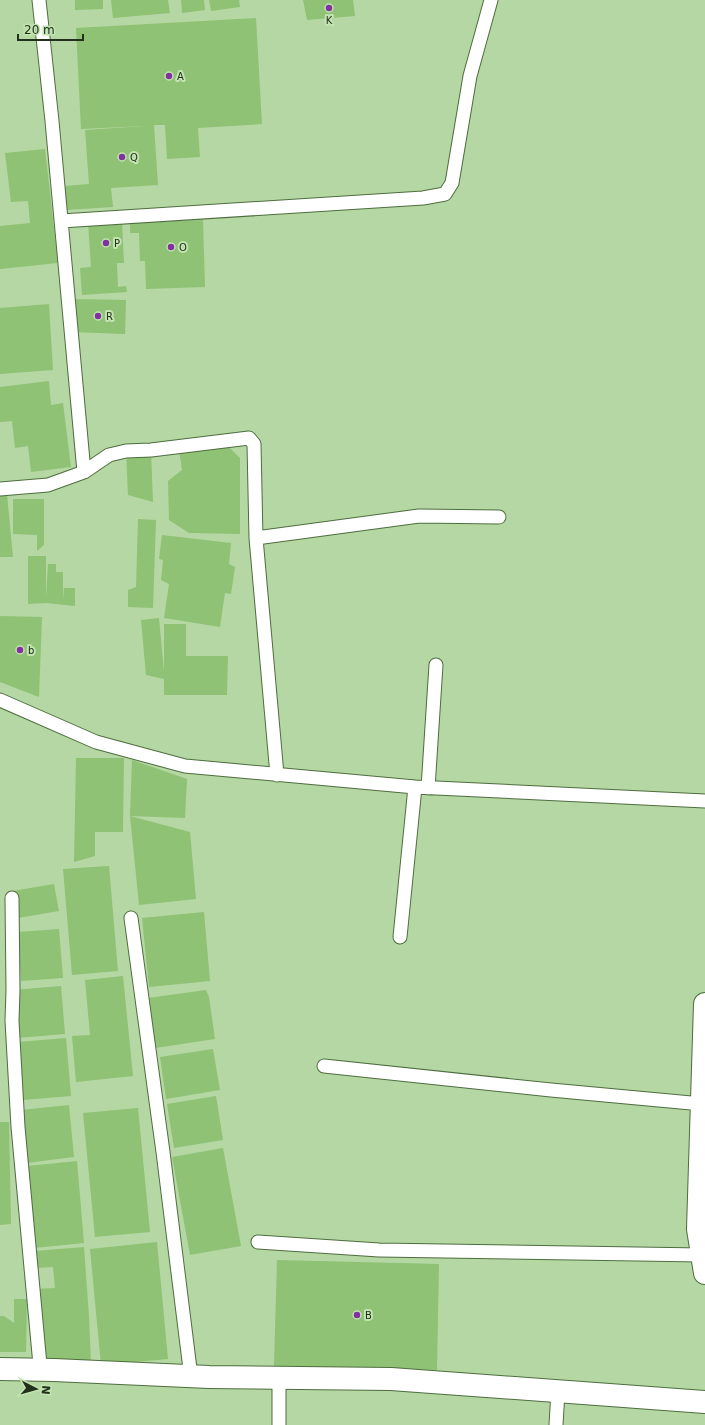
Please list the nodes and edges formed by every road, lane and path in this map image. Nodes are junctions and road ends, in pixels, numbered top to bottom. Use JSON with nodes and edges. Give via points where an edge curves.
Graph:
{"nodes":[{"id":1,"x":39,"y":0,"type":"edge"},
{"id":2,"x":491,"y":0,"type":"edge"},
{"id":3,"x":61,"y":221,"type":"junction"},
{"id":4,"x":84,"y":472,"type":"junction"},
{"id":5,"x":0,"y":489,"type":"edge"},
{"id":6,"x":499,"y":518,"type":"dead end"},
{"id":7,"x":256,"y":538,"type":"junction"},
{"id":8,"x":436,"y":665,"type":"dead end"},
{"id":9,"x":0,"y":700,"type":"edge"},
{"id":10,"x":276,"y":775,"type":"junction"},
{"id":11,"x":421,"y":787,"type":"junction"},
{"id":12,"x":705,"y":801,"type":"edge"},
{"id":13,"x":12,"y":898,"type":"dead end"},
{"id":14,"x":131,"y":918,"type":"dead end"},
{"id":15,"x":400,"y":937,"type":"dead end"},
{"id":16,"x":705,"y":1004,"type":"edge"},
{"id":17,"x":704,"y":1034,"type":"edge"},
{"id":18,"x":324,"y":1066,"type":"dead end"},
{"id":19,"x":702,"y":1104,"type":"junction"},
{"id":20,"x":703,"y":1156,"type":"edge"},
{"id":21,"x":258,"y":1242,"type":"dead end"},
{"id":22,"x":704,"y":1264,"type":"edge"},
{"id":23,"x":0,"y":1369,"type":"edge"},
{"id":24,"x":42,"y":1369,"type":"junction"},
{"id":25,"x":191,"y":1377,"type":"junction"},
{"id":26,"x":279,"y":1378,"type":"junction"},
{"id":27,"x":558,"y":1391,"type":"junction"},
{"id":28,"x":705,"y":1402,"type":"edge"},
{"id":29,"x":279,"y":1425,"type":"edge"},
{"id":30,"x":556,"y":1425,"type":"edge"}],
"edges":[{"from":1,"to":3,"type":"lane"},
{"from":2,"to":3,"type":"lane","via":[[470,76],[452,183],[445,194],[423,198]]},
{"from":3,"to":4,"type":"lane"},
{"from":4,"to":5,"type":"lane","via":[[48,485]]},
{"from":4,"to":7,"type":"lane","via":[[109,455],[126,451],[249,438],[254,444]]},
{"from":6,"to":7,"type":"lane","via":[[419,516]]},
{"from":7,"to":10,"type":"lane"},
{"from":8,"to":11,"type":"lane"},
{"from":9,"to":10,"type":"lane","via":[[96,742],[185,766]]},
{"from":10,"to":11,"type":"lane"},
{"from":11,"to":12,"type":"lane"},
{"from":11,"to":15,"type":"lane"},
{"from":13,"to":24,"type":"lane","via":[[12,1020],[18,1127]]},
{"from":14,"to":25,"type":"lane"},
{"from":16,"to":17,"type":"street"},
{"from":17,"to":19,"type":"street"},
{"from":18,"to":19,"type":"lane"},
{"from":19,"to":20,"type":"street"},
{"from":20,"to":22,"type":"street","via":[[698,1229]]},
{"from":21,"to":22,"type":"lane","via":[[379,1250]]},
{"from":23,"to":24,"type":"street"},
{"from":24,"to":25,"type":"street"},
{"from":25,"to":26,"type":"street"},
{"from":26,"to":27,"type":"street","via":[[391,1379]]},
{"from":26,"to":29,"type":"lane"},
{"from":27,"to":28,"type":"street"},
{"from":27,"to":30,"type":"lane"}]}
